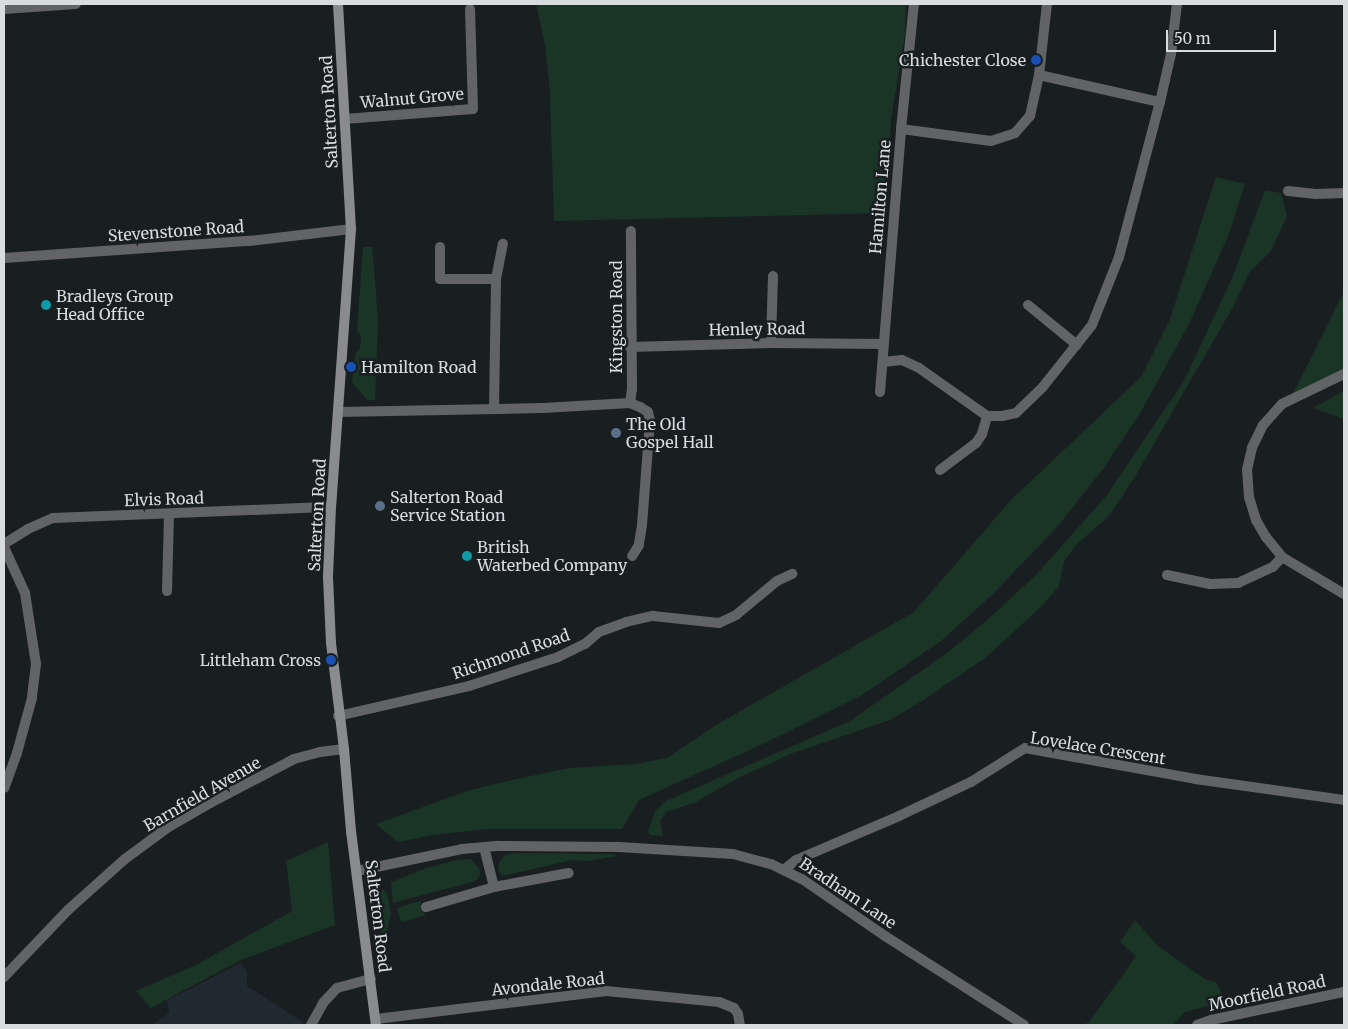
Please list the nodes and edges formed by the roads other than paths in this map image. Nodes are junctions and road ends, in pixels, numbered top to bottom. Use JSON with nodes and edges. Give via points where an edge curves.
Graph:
{"nodes":[{"id":1,"x":76,"y":4,"type":"edge"},
{"id":2,"x":338,"y":4,"type":"edge"},
{"id":3,"x":914,"y":4,"type":"edge"},
{"id":4,"x":1047,"y":4,"type":"edge"},
{"id":5,"x":1177,"y":4,"type":"edge"},
{"id":6,"x":4,"y":9,"type":"edge"},
{"id":7,"x":470,"y":9,"type":"dead end"},
{"id":8,"x":1039,"y":75,"type":"junction"},
{"id":9,"x":1160,"y":102,"type":"junction"},
{"id":10,"x":345,"y":119,"type":"junction"},
{"id":11,"x":901,"y":130,"type":"junction"},
{"id":12,"x":1288,"y":191,"type":"dead end"},
{"id":13,"x":1344,"y":193,"type":"edge"},
{"id":14,"x":351,"y":229,"type":"junction"},
{"id":15,"x":631,"y":231,"type":"dead end"},
{"id":16,"x":503,"y":244,"type":"dead end"},
{"id":17,"x":440,"y":247,"type":"dead end"},
{"id":18,"x":4,"y":258,"type":"edge"},
{"id":19,"x":773,"y":276,"type":"dead end"},
{"id":20,"x":496,"y":279,"type":"junction"},
{"id":21,"x":1028,"y":305,"type":"dead end"},
{"id":22,"x":771,"y":343,"type":"junction"},
{"id":23,"x":884,"y":344,"type":"junction"},
{"id":24,"x":1077,"y":345,"type":"junction"},
{"id":25,"x":630,"y":347,"type":"junction"},
{"id":26,"x":882,"y":362,"type":"junction"},
{"id":27,"x":1344,"y":374,"type":"edge"},
{"id":28,"x":880,"y":392,"type":"dead end"},
{"id":29,"x":630,"y":403,"type":"junction"},
{"id":30,"x":494,"y":409,"type":"junction"},
{"id":31,"x":338,"y":412,"type":"junction"},
{"id":32,"x":987,"y":416,"type":"junction"},
{"id":33,"x":940,"y":470,"type":"dead end"},
{"id":34,"x":331,"y":507,"type":"junction"},
{"id":35,"x":169,"y":514,"type":"junction"},
{"id":36,"x":4,"y":545,"type":"edge"},
{"id":37,"x":632,"y":556,"type":"dead end"},
{"id":38,"x":1282,"y":557,"type":"junction"},
{"id":39,"x":792,"y":574,"type":"dead end"},
{"id":40,"x":1167,"y":575,"type":"dead end"},
{"id":41,"x":167,"y":591,"type":"dead end"},
{"id":42,"x":1344,"y":594,"type":"edge"},
{"id":43,"x":338,"y":716,"type":"junction"},
{"id":44,"x":344,"y":749,"type":"junction"},
{"id":45,"x":4,"y":788,"type":"edge"},
{"id":46,"x":1344,"y":800,"type":"edge"},
{"id":47,"x":484,"y":847,"type":"junction"},
{"id":48,"x":785,"y":870,"type":"junction"},
{"id":49,"x":357,"y":872,"type":"junction"},
{"id":50,"x":569,"y":873,"type":"dead end"},
{"id":51,"x":494,"y":887,"type":"junction"},
{"id":52,"x":426,"y":907,"type":"dead end"},
{"id":53,"x":4,"y":977,"type":"edge"},
{"id":54,"x":371,"y":979,"type":"junction"},
{"id":55,"x":1344,"y":992,"type":"edge"},
{"id":56,"x":376,"y":1022,"type":"edge"},
{"id":57,"x":311,"y":1025,"type":"edge"},
{"id":58,"x":740,"y":1025,"type":"edge"},
{"id":59,"x":1024,"y":1025,"type":"edge"},
{"id":60,"x":1197,"y":1025,"type":"edge"}],
"edges":[{"from":1,"to":6,"type":"street"},
{"from":2,"to":10,"type":"main road","name":"Salterton Road"},
{"from":3,"to":11,"type":"street","name":"Hamilton Lane"},
{"from":4,"to":8,"type":"street"},
{"from":5,"to":9,"type":"street","via":[[1171,54]]},
{"from":7,"to":10,"type":"street","name":"Walnut Grove","via":[[472,109]]},
{"from":8,"to":9,"type":"street"},
{"from":8,"to":11,"type":"street","via":[[1030,116],[1006,138],[992,141]]},
{"from":9,"to":24,"type":"street","via":[[1118,257],[1092,325]]},
{"from":10,"to":14,"type":"main road","name":"Salterton Road"},
{"from":11,"to":23,"type":"street","name":"Hamilton Lane"},
{"from":12,"to":13,"type":"street"},
{"from":14,"to":18,"type":"street","name":"Stevenstone Road","via":[[249,241]]},
{"from":14,"to":31,"type":"main road","name":"Salterton Road"},
{"from":15,"to":25,"type":"street","name":"Kingston Road"},
{"from":16,"to":20,"type":"street"},
{"from":17,"to":20,"type":"street","via":[[440,279]]},
{"from":19,"to":22,"type":"street"},
{"from":20,"to":30,"type":"street"},
{"from":21,"to":24,"type":"street"},
{"from":22,"to":23,"type":"street","name":"Henley Road"},
{"from":22,"to":25,"type":"street","name":"Henley Road"},
{"from":23,"to":26,"type":"street","name":"Hamilton Lane"},
{"from":24,"to":32,"type":"street","via":[[1042,388],[1016,413]]},
{"from":25,"to":29,"type":"street","name":"Kingston Road"},
{"from":26,"to":28,"type":"street","name":"Hamilton Lane"},
{"from":26,"to":32,"type":"street","via":[[902,360],[919,368]]},
{"from":27,"to":38,"type":"street","via":[[1282,404],[1262,425],[1252,448],[1247,469],[1249,497],[1256,520]]},
{"from":29,"to":30,"type":"street"},
{"from":29,"to":37,"type":"street","via":[[648,412],[650,421],[642,525],[639,544]]},
{"from":30,"to":31,"type":"street"},
{"from":31,"to":34,"type":"main road","name":"Salterton Road"},
{"from":32,"to":33,"type":"street","via":[[976,443]]},
{"from":34,"to":35,"type":"street","name":"Elvis Road"},
{"from":34,"to":43,"type":"main road","name":"Salterton Road","via":[[330,643]]},
{"from":35,"to":36,"type":"street","name":"Elvis Road","via":[[53,518]]},
{"from":35,"to":41,"type":"street"},
{"from":36,"to":45,"type":"street","via":[[25,593],[36,664],[32,698],[18,753]]},
{"from":38,"to":40,"type":"street","via":[[1273,567],[1238,583],[1210,584]]},
{"from":38,"to":42,"type":"street"},
{"from":39,"to":43,"type":"street","name":"Richmond Road","via":[[777,581],[736,615],[720,623],[653,616],[626,622],[599,632],[575,650],[558,657],[469,686]]},
{"from":43,"to":44,"type":"main road","name":"Salterton Road"},
{"from":44,"to":49,"type":"main road","name":"Salterton Road"},
{"from":44,"to":53,"type":"street","name":"Barnfield Avenue","via":[[294,759],[167,828],[125,859],[68,910]]},
{"from":46,"to":48,"type":"street","name":"Lovelace Crescent","via":[[1195,779],[1026,748],[971,782],[796,860]]},
{"from":47,"to":48,"type":"street","name":"Bradham Lane","via":[[685,850],[733,854]]},
{"from":47,"to":49,"type":"street","name":"Bradham Lane"},
{"from":47,"to":51,"type":"street"},
{"from":48,"to":59,"type":"street","name":"Bradham Lane"},
{"from":49,"to":54,"type":"main road","name":"Salterton Road"},
{"from":50,"to":51,"type":"street"},
{"from":51,"to":52,"type":"street"},
{"from":54,"to":56,"type":"main road","name":"Salterton Road"},
{"from":54,"to":57,"type":"street","via":[[337,988]]},
{"from":55,"to":60,"type":"street","name":"Moorfield Road"},
{"from":56,"to":58,"type":"street","name":"Avondale Road","via":[[606,991],[719,1002],[734,1008]]}]}
